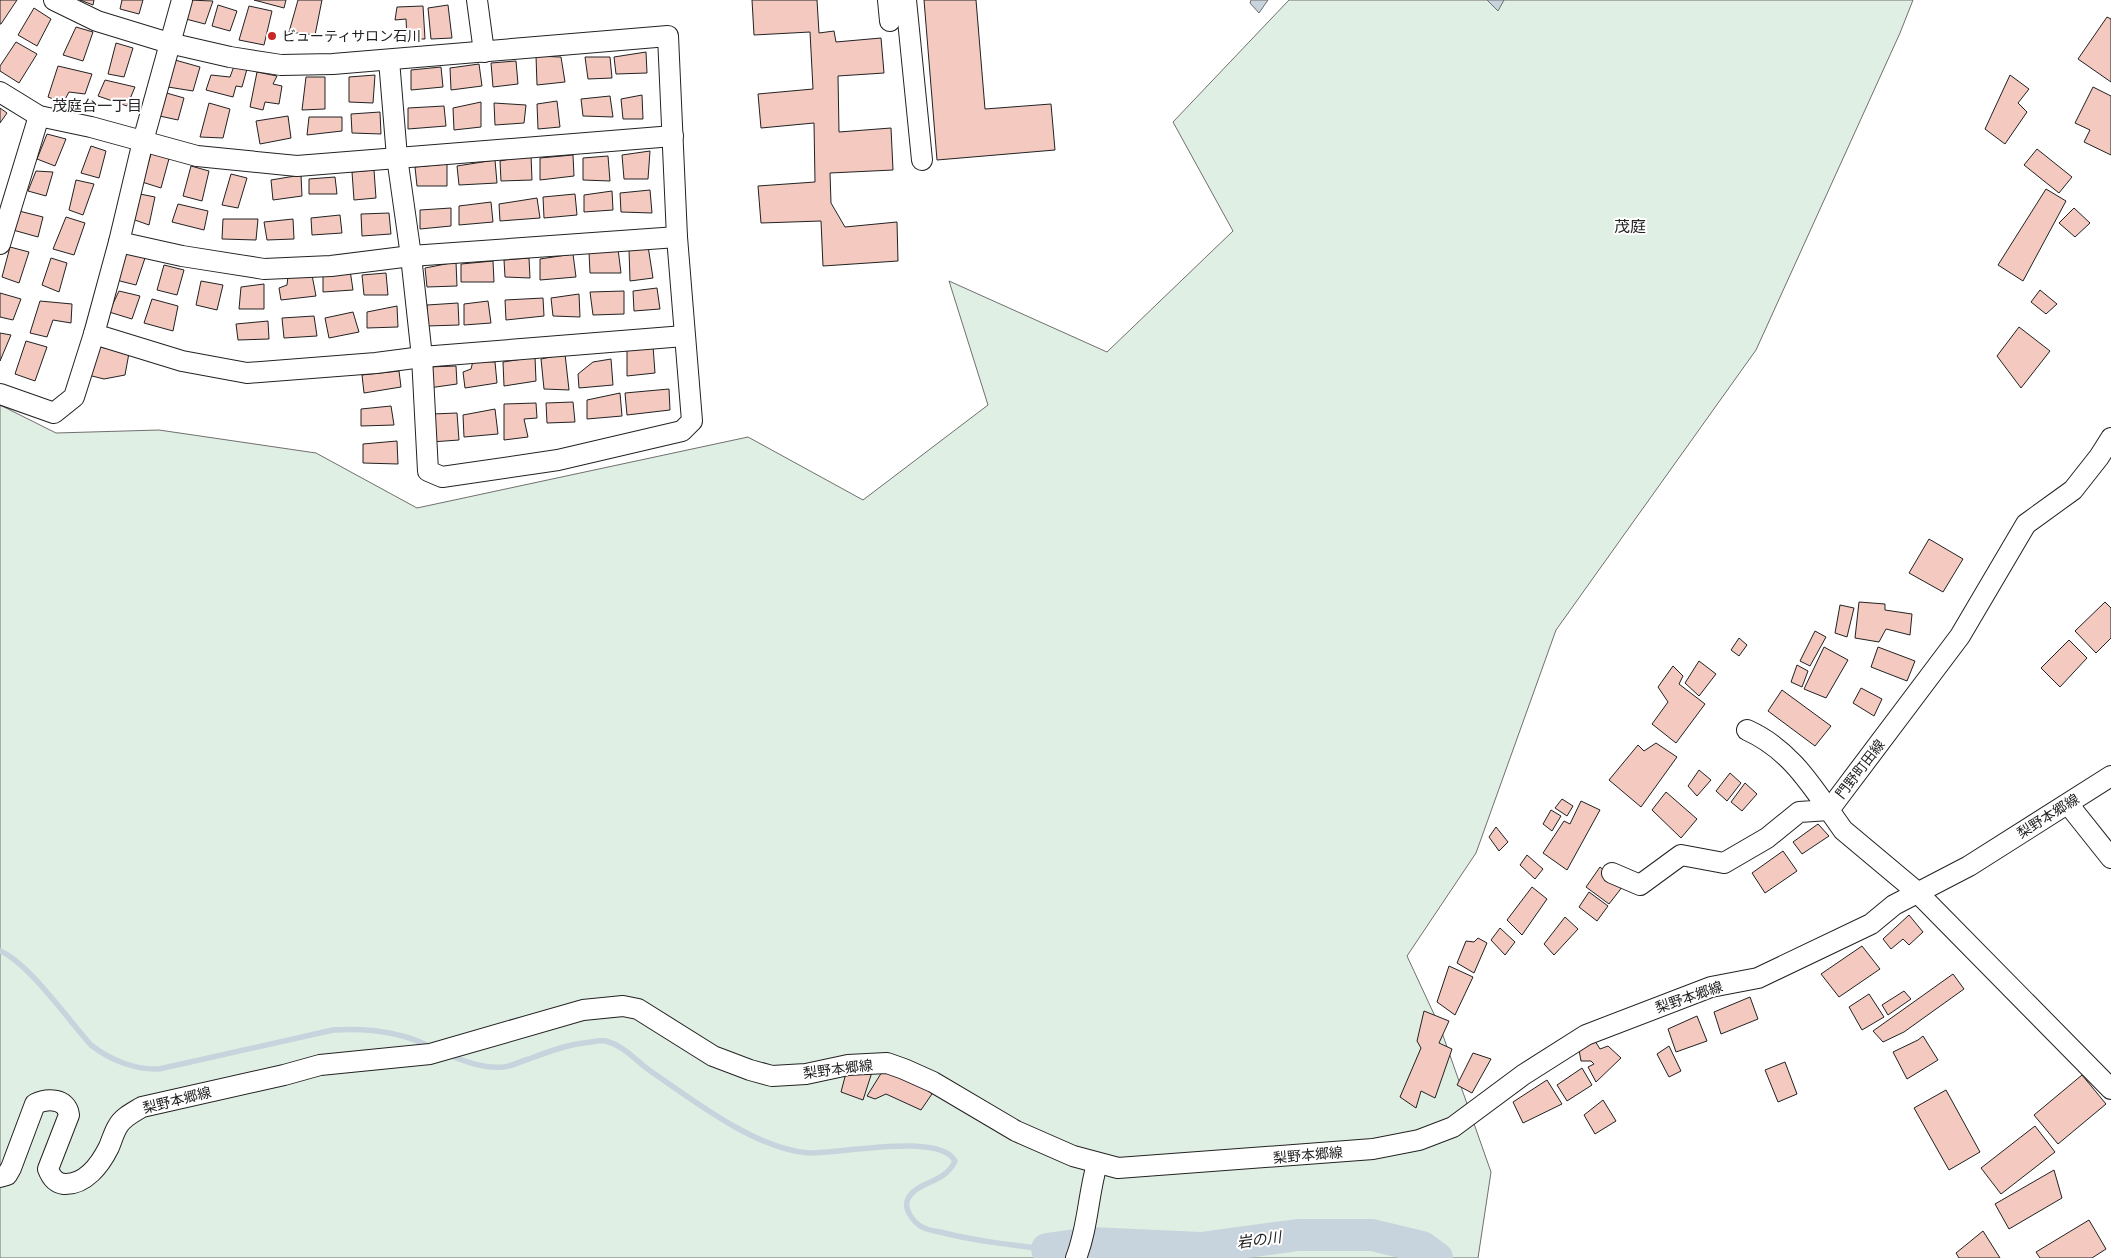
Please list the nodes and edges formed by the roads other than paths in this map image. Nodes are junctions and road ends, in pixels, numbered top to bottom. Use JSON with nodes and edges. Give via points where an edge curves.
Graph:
{"nodes":[{"id":1,"x":54,"y":0,"type":"edge"},
{"id":2,"x":182,"y":0,"type":"edge"},
{"id":3,"x":477,"y":0,"type":"edge"},
{"id":4,"x":888,"y":0,"type":"edge"},
{"id":5,"x":906,"y":0,"type":"edge"},
{"id":6,"x":890,"y":21,"type":"dead end"},
{"id":7,"x":169,"y":43,"type":"junction"},
{"id":8,"x":484,"y":52,"type":"junction"},
{"id":9,"x":388,"y":60,"type":"junction"},
{"id":10,"x":0,"y":92,"type":"edge"},
{"id":11,"x":39,"y":116,"type":"junction"},
{"id":12,"x":673,"y":136,"type":"junction"},
{"id":13,"x":143,"y":141,"type":"junction"},
{"id":14,"x":397,"y":156,"type":"junction"},
{"id":15,"x":922,"y":160,"type":"dead end"},
{"id":16,"x":6,"y":204,"type":"edge"},
{"id":17,"x":677,"y":237,"type":"junction"},
{"id":18,"x":120,"y":242,"type":"junction"},
{"id":19,"x":0,"y":244,"type":"edge"},
{"id":20,"x":411,"y":256,"type":"junction"},
{"id":21,"x":94,"y":334,"type":"junction"},
{"id":22,"x":684,"y":336,"type":"junction"},
{"id":23,"x":422,"y":357,"type":"junction"},
{"id":24,"x":0,"y":394,"type":"edge"},
{"id":25,"x":2111,"y":438,"type":"edge"},
{"id":26,"x":1747,"y":730,"type":"dead end"},
{"id":27,"x":2111,"y":776,"type":"edge"},
{"id":28,"x":2068,"y":804,"type":"junction"},
{"id":29,"x":1829,"y":810,"type":"junction"},
{"id":30,"x":2111,"y":858,"type":"edge"},
{"id":31,"x":1612,"y":873,"type":"dead end"},
{"id":32,"x":1916,"y":892,"type":"junction"},
{"id":33,"x":2111,"y":1089,"type":"edge"},
{"id":34,"x":1097,"y":1164,"type":"junction"},
{"id":35,"x":0,"y":1177,"type":"edge"},
{"id":36,"x":1076,"y":1258,"type":"edge"}],
"edges":[{"from":1,"to":7,"type":"street","via":[[97,21]]},
{"from":2,"to":7,"type":"street"},
{"from":3,"to":8,"type":"street"},
{"from":4,"to":6,"type":"street"},
{"from":5,"to":15,"type":"street"},
{"from":7,"to":9,"type":"street","via":[[280,65]]},
{"from":7,"to":13,"type":"street"},
{"from":8,"to":9,"type":"street"},
{"from":8,"to":12,"type":"street","via":[[668,36]]},
{"from":9,"to":14,"type":"street"},
{"from":10,"to":11,"type":"street"},
{"from":11,"to":13,"type":"street"},
{"from":11,"to":16,"type":"street"},
{"from":12,"to":14,"type":"street"},
{"from":12,"to":17,"type":"street"},
{"from":13,"to":14,"type":"street","via":[[198,156],[297,166]]},
{"from":13,"to":18,"type":"street"},
{"from":14,"to":20,"type":"street"},
{"from":16,"to":19,"type":"street"},
{"from":17,"to":20,"type":"street"},
{"from":17,"to":22,"type":"street"},
{"from":18,"to":20,"type":"street","via":[[264,269],[331,266]]},
{"from":18,"to":21,"type":"street"},
{"from":20,"to":23,"type":"street"},
{"from":21,"to":23,"type":"street","via":[[182,361],[247,373]]},
{"from":21,"to":24,"type":"street","via":[[74,397],[54,413]]},
{"from":22,"to":23,"type":"street"},
{"from":22,"to":23,"type":"street","via":[[692,421],[682,431],[558,460],[442,477],[428,471]]},
{"from":25,"to":29,"type":"street","name":"門野町田線","via":[[2073,490],[2026,524],[1960,636]]},
{"from":26,"to":29,"type":"street","via":[[1765,738],[1792,761]]},
{"from":27,"to":28,"type":"street","name":"梨野本郷線"},
{"from":28,"to":30,"type":"street"},
{"from":28,"to":32,"type":"street","name":"梨野本郷線","via":[[1969,866]]},
{"from":29,"to":31,"type":"street","via":[[1799,812],[1767,838],[1724,863],[1681,855],[1640,885]]},
{"from":29,"to":32,"type":"street","name":"門野町田線","via":[[1843,830]]},
{"from":32,"to":33,"type":"street","name":"門野町田線"},
{"from":32,"to":34,"type":"street","name":"梨野本郷線","via":[[1871,924],[1780,969],[1758,978],[1711,987],[1586,1035],[1523,1075],[1453,1127],[1419,1140],[1373,1149],[1269,1158],[1132,1168]]},
{"from":34,"to":35,"type":"street","name":"梨野本郷線","via":[[1016,1131],[933,1082],[887,1063],[772,1076],[713,1056],[638,1009],[623,1006],[583,1010],[430,1054],[320,1065],[142,1107],[118,1125],[96,1166],[77,1184],[59,1184],[50,1176],[48,1169],[69,1115],[63,1104],[44,1099],[35,1104],[11,1168]]},
{"from":34,"to":36,"type":"street"}]}
